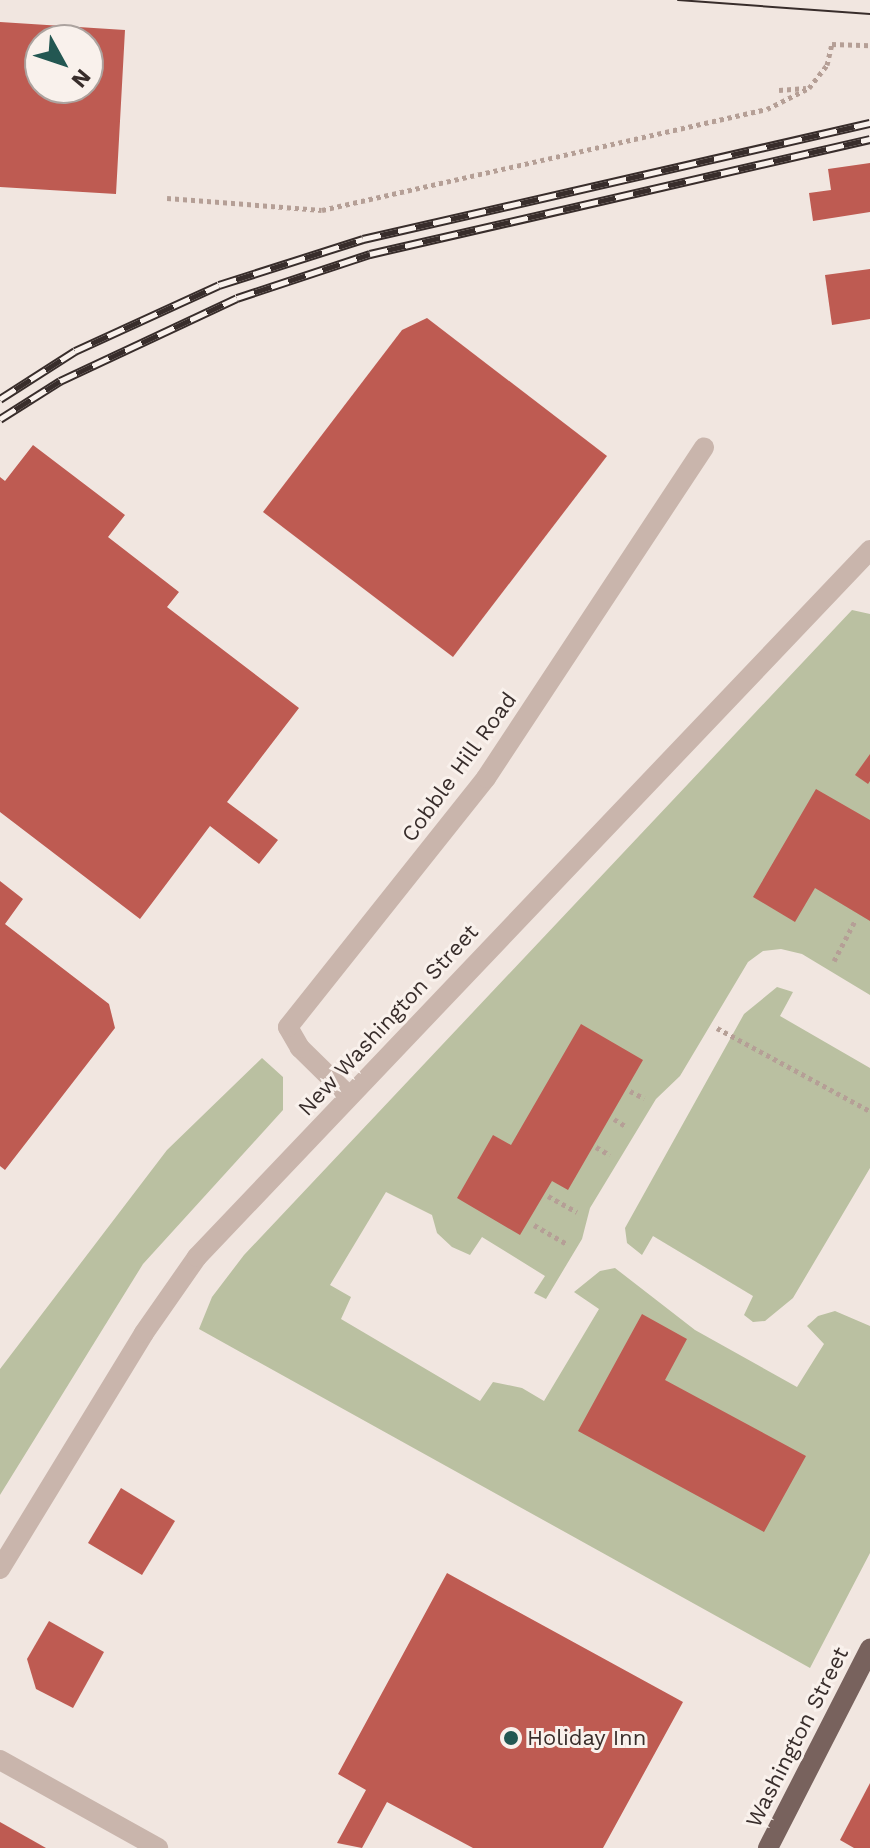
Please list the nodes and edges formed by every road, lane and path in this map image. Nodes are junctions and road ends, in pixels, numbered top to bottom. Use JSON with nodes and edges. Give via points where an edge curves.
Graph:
{"nodes":[{"id":1,"x":870,"y":45,"type":"edge"},
{"id":2,"x":809,"y":88,"type":"junction"},
{"id":3,"x":779,"y":90,"type":"dead end"},
{"id":4,"x":167,"y":198,"type":"dead end"},
{"id":5,"x":704,"y":447,"type":"dead end"},
{"id":6,"x":870,"y":550,"type":"edge"},
{"id":7,"x":856,"y":919,"type":"dead end"},
{"id":8,"x":834,"y":961,"type":"dead end"},
{"id":9,"x":717,"y":1028,"type":"dead end"},
{"id":10,"x":630,"y":1091,"type":"dead end"},
{"id":11,"x":349,"y":1096,"type":"junction"},
{"id":12,"x":644,"y":1098,"type":"dead end"},
{"id":13,"x":870,"y":1111,"type":"edge"},
{"id":14,"x":614,"y":1119,"type":"dead end"},
{"id":15,"x":627,"y":1127,"type":"dead end"},
{"id":16,"x":596,"y":1147,"type":"dead end"},
{"id":17,"x":610,"y":1155,"type":"dead end"},
{"id":18,"x":548,"y":1196,"type":"dead end"},
{"id":19,"x":577,"y":1212,"type":"dead end"},
{"id":20,"x":534,"y":1225,"type":"dead end"},
{"id":21,"x":568,"y":1245,"type":"dead end"},
{"id":22,"x":0,"y":1569,"type":"edge"},
{"id":23,"x":870,"y":1649,"type":"edge"},
{"id":24,"x":0,"y":1760,"type":"edge"},
{"id":25,"x":770,"y":1847,"type":"edge"},
{"id":26,"x":158,"y":1848,"type":"edge"}],
"edges":[{"from":1,"to":2,"type":"path","via":[[832,44],[827,65]]},
{"from":2,"to":3,"type":"path"},
{"from":2,"to":4,"type":"path","via":[[767,109],[322,210]]},
{"from":5,"to":11,"type":"street","name":"Cobble Hill Road","via":[[486,778],[288,1027],[300,1048]]},
{"from":6,"to":11,"type":"street","name":"New Washington Street"},
{"from":7,"to":8,"type":"path"},
{"from":9,"to":13,"type":"path"},
{"from":10,"to":12,"type":"path"},
{"from":11,"to":22,"type":"street","name":"New Washington Street","via":[[169,1295]]},
{"from":14,"to":15,"type":"path"},
{"from":16,"to":17,"type":"path"},
{"from":18,"to":19,"type":"path"},
{"from":20,"to":21,"type":"path"},
{"from":23,"to":25,"type":"main road","name":"Washington Street"},
{"from":24,"to":26,"type":"street"}]}
